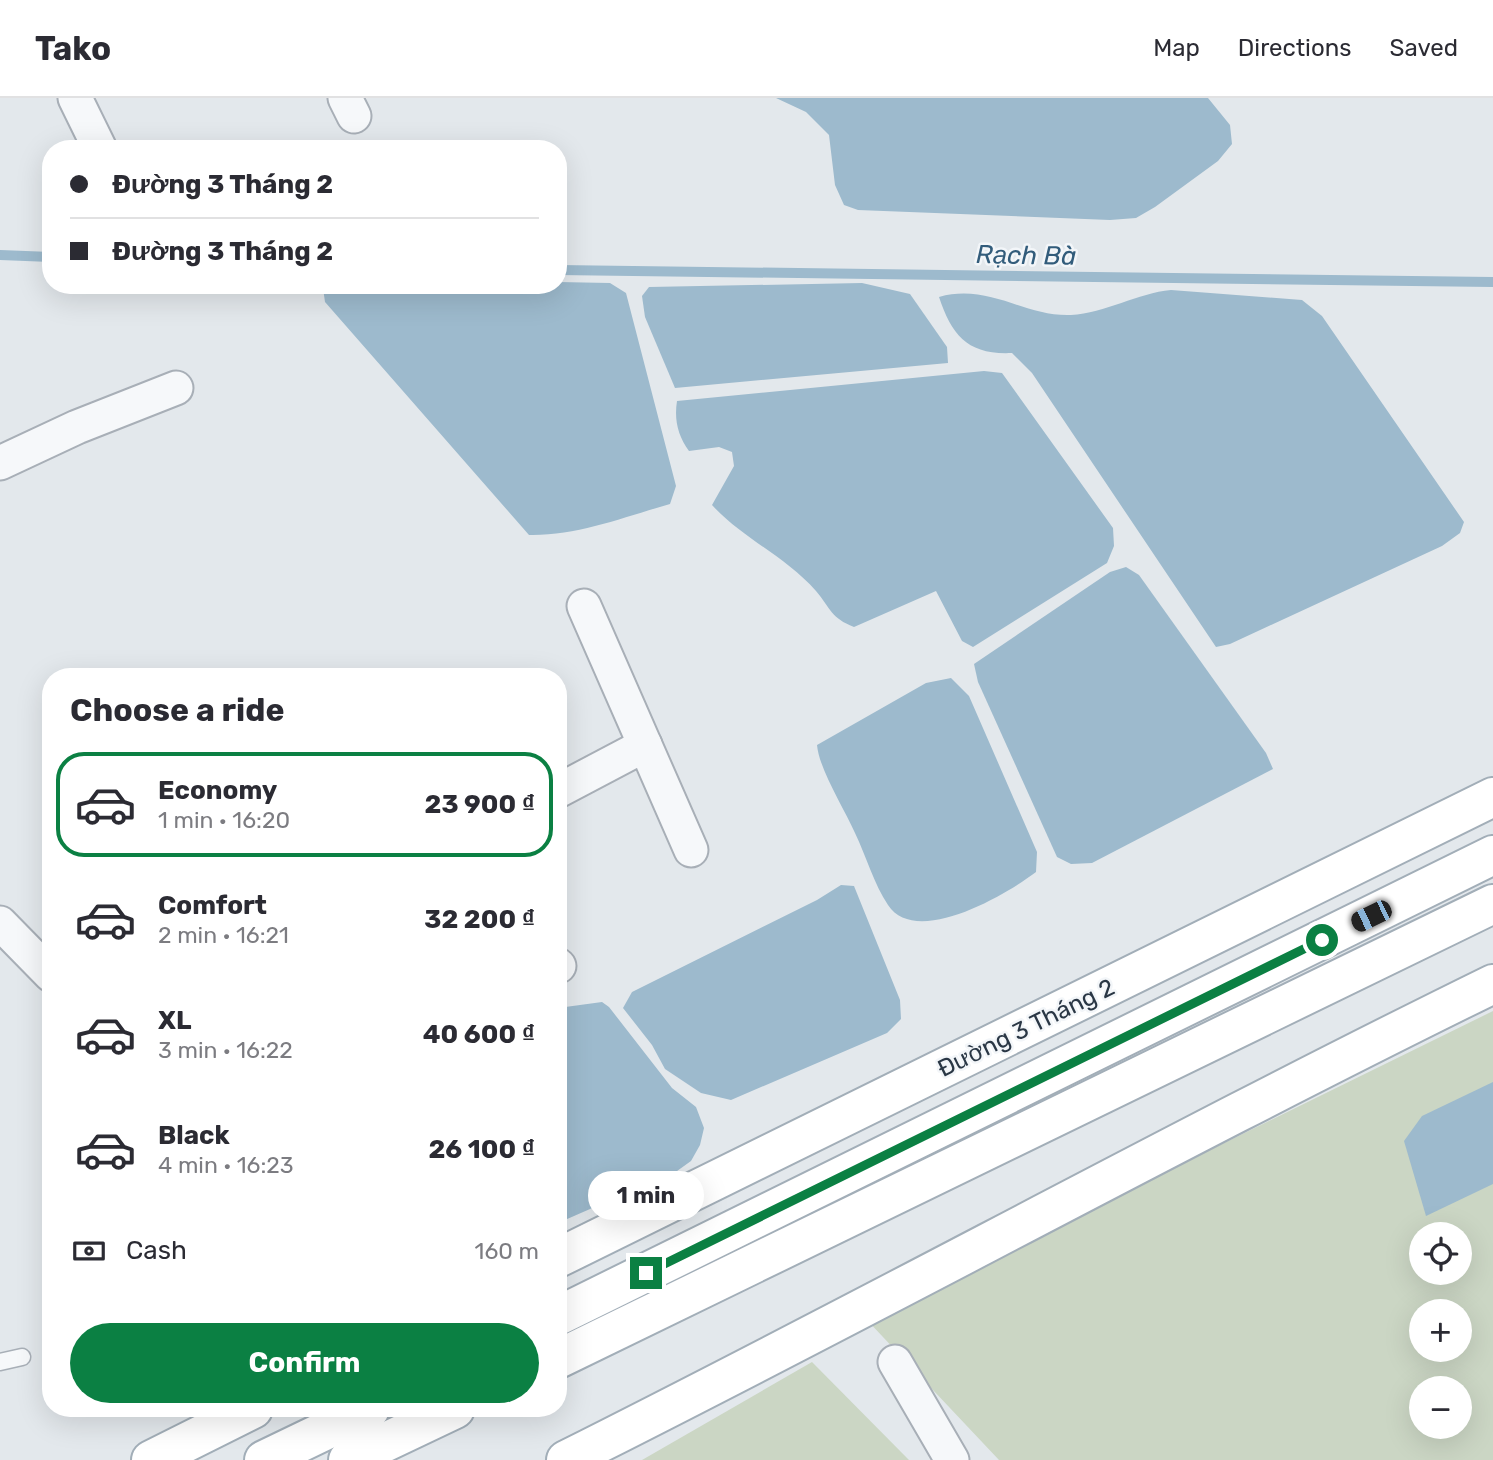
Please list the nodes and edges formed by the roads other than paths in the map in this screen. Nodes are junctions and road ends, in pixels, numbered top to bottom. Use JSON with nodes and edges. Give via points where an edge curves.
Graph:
{"nodes":[{"id":1,"x":75,"y":98,"type":"edge"},
{"id":2,"x":96,"y":140,"type":"edge"},
{"id":3,"x":176,"y":388,"type":"dead end"},
{"id":4,"x":0,"y":463,"type":"edge"},
{"id":5,"x":584,"y":606,"type":"dead end"},
{"id":6,"x":645,"y":745,"type":"junction"},
{"id":7,"x":567,"y":786,"type":"edge"},
{"id":8,"x":1493,"y":797,"type":"edge"},
{"id":9,"x":691,"y":850,"type":"dead end"},
{"id":10,"x":1493,"y":855,"type":"edge"},
{"id":11,"x":1493,"y":904,"type":"edge"},
{"id":12,"x":0,"y":922,"type":"edge"},
{"id":13,"x":42,"y":966,"type":"edge"},
{"id":14,"x":1493,"y":984,"type":"edge"},
{"id":15,"x":567,"y":1254,"type":"edge"},
{"id":16,"x":567,"y":1312,"type":"edge"},
{"id":17,"x":567,"y":1355,"type":"edge"},
{"id":18,"x":22,"y":1357,"type":"dead end"},
{"id":19,"x":0,"y":1362,"type":"edge"},
{"id":20,"x":895,"y":1362,"type":"dead end"},
{"id":21,"x":237,"y":1417,"type":"edge"},
{"id":22,"x":353,"y":1417,"type":"edge"},
{"id":23,"x":438,"y":1417,"type":"edge"},
{"id":24,"x":151,"y":1460,"type":"edge"},
{"id":25,"x":264,"y":1460,"type":"edge"},
{"id":26,"x":348,"y":1460,"type":"edge"},
{"id":27,"x":566,"y":1460,"type":"edge"},
{"id":28,"x":952,"y":1460,"type":"edge"}],
"edges":[{"from":1,"to":2,"type":"street"},
{"from":3,"to":4,"type":"street"},
{"from":5,"to":6,"type":"street"},
{"from":6,"to":7,"type":"street"},
{"from":6,"to":9,"type":"street"},
{"from":8,"to":15,"type":"main road","name":"Đường 3 Tháng 2"},
{"from":10,"to":16,"type":"main road"},
{"from":11,"to":17,"type":"main road"},
{"from":12,"to":13,"type":"street"},
{"from":14,"to":27,"type":"main road"},
{"from":18,"to":19,"type":"lane"},
{"from":20,"to":28,"type":"street"},
{"from":21,"to":24,"type":"main road"},
{"from":22,"to":25,"type":"main road"},
{"from":23,"to":26,"type":"main road"}]}
